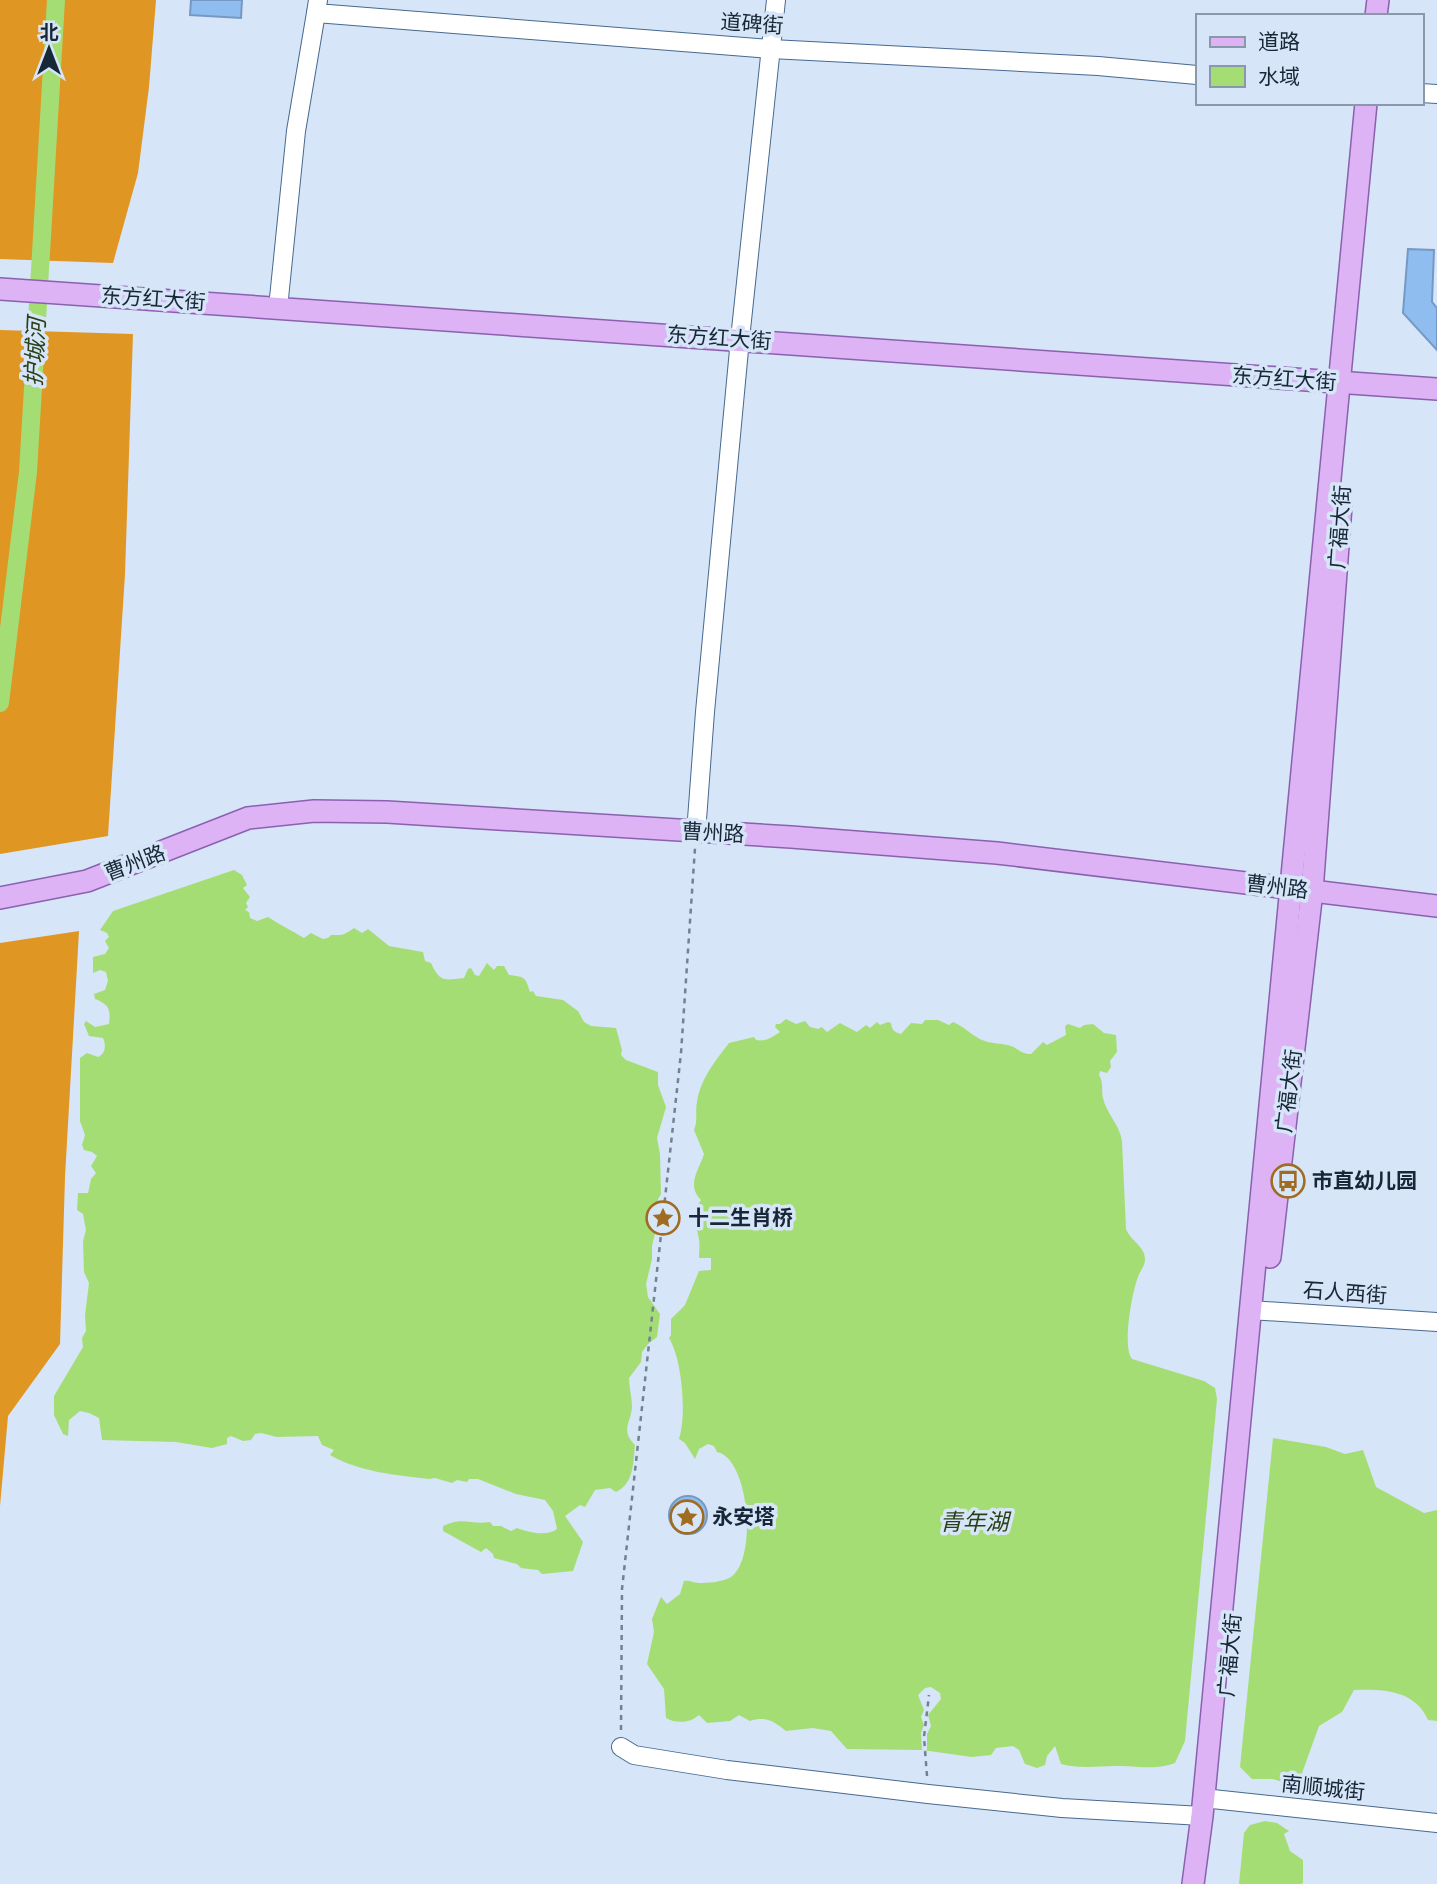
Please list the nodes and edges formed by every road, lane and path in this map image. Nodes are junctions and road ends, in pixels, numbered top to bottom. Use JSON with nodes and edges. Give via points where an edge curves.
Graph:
{"nodes":[{"id":1,"x":776,"y":0,"type":"edge"},
{"id":2,"x":317,"y":6,"type":"edge"},
{"id":3,"x":771,"y":49,"type":"junction"},
{"id":4,"x":1196,"y":75,"type":"edge"},
{"id":5,"x":1366,"y":105,"type":"edge"},
{"id":6,"x":0,"y":289,"type":"edge"},
{"id":7,"x":278,"y":308,"type":"junction"},
{"id":8,"x":740,"y":339,"type":"junction"},
{"id":9,"x":1339,"y":383,"type":"junction"},
{"id":10,"x":1437,"y":389,"type":"edge"},
{"id":11,"x":696,"y":832,"type":"junction"},
{"id":12,"x":1291,"y":889,"type":"junction"},
{"id":13,"x":1312,"y":891,"type":"junction"},
{"id":14,"x":9,"y":896,"type":"edge"},
{"id":15,"x":1437,"y":906,"type":"edge"},
{"id":16,"x":1257,"y":1311,"type":"junction"},
{"id":17,"x":1437,"y":1322,"type":"edge"},
{"id":18,"x":929,"y":1696,"type":"dead end"},
{"id":19,"x":621,"y":1747,"type":"joint"},
{"id":20,"x":928,"y":1794,"type":"junction"},
{"id":21,"x":1207,"y":1804,"type":"junction"},
{"id":22,"x":1437,"y":1823,"type":"edge"},
{"id":23,"x":1193,"y":1884,"type":"edge"},
{"id":24,"x":1207,"y":1884,"type":"edge"}],
"edges":[{"from":1,"to":3,"type":"street"},
{"from":2,"to":3,"type":"street","name":"道碑街"},
{"from":2,"to":7,"type":"street","via":[[296,131]]},
{"from":3,"to":4,"type":"street","name":"道碑街"},
{"from":3,"to":8,"type":"street"},
{"from":5,"to":9,"type":"main road","name":"广福大街"},
{"from":6,"to":7,"type":"main road","name":"东方红大街"},
{"from":7,"to":8,"type":"main road","name":"东方红大街"},
{"from":8,"to":9,"type":"main road","name":"东方红大街"},
{"from":8,"to":11,"type":"street"},
{"from":9,"to":10,"type":"main road","name":"东方红大街"},
{"from":9,"to":12,"type":"main road","name":"广福大街"},
{"from":9,"to":13,"type":"main road","name":"广福大街","via":[[1348,414]]},
{"from":11,"to":12,"type":"main road","name":"曹州路","via":[[997,853]]},
{"from":11,"to":14,"type":"main road","name":"曹州路","via":[[314,811],[248,818],[87,881]]},
{"from":11,"to":19,"type":"path","via":[[681,1053],[622,1589]]},
{"from":12,"to":13,"type":"main road","name":"曹州路"},
{"from":12,"to":16,"type":"main road","name":"广福大街"},
{"from":13,"to":15,"type":"main road","name":"曹州路"},
{"from":13,"to":16,"type":"main road","name":"广福大街"},
{"from":16,"to":17,"type":"street","name":"石人西街"},
{"from":16,"to":21,"type":"main road","name":"广福大街"},
{"from":18,"to":20,"type":"path","via":[[924,1737]]},
{"from":19,"to":20,"type":"street","name":"南顺城街","via":[[634,1755],[727,1770]]},
{"from":20,"to":21,"type":"street","name":"南顺城街","via":[[1062,1808]]},
{"from":21,"to":22,"type":"street","name":"南顺城街"},
{"from":21,"to":23,"type":"main road","name":"广福大街"},
{"from":21,"to":24,"type":"main road","name":"广福大街"}]}
